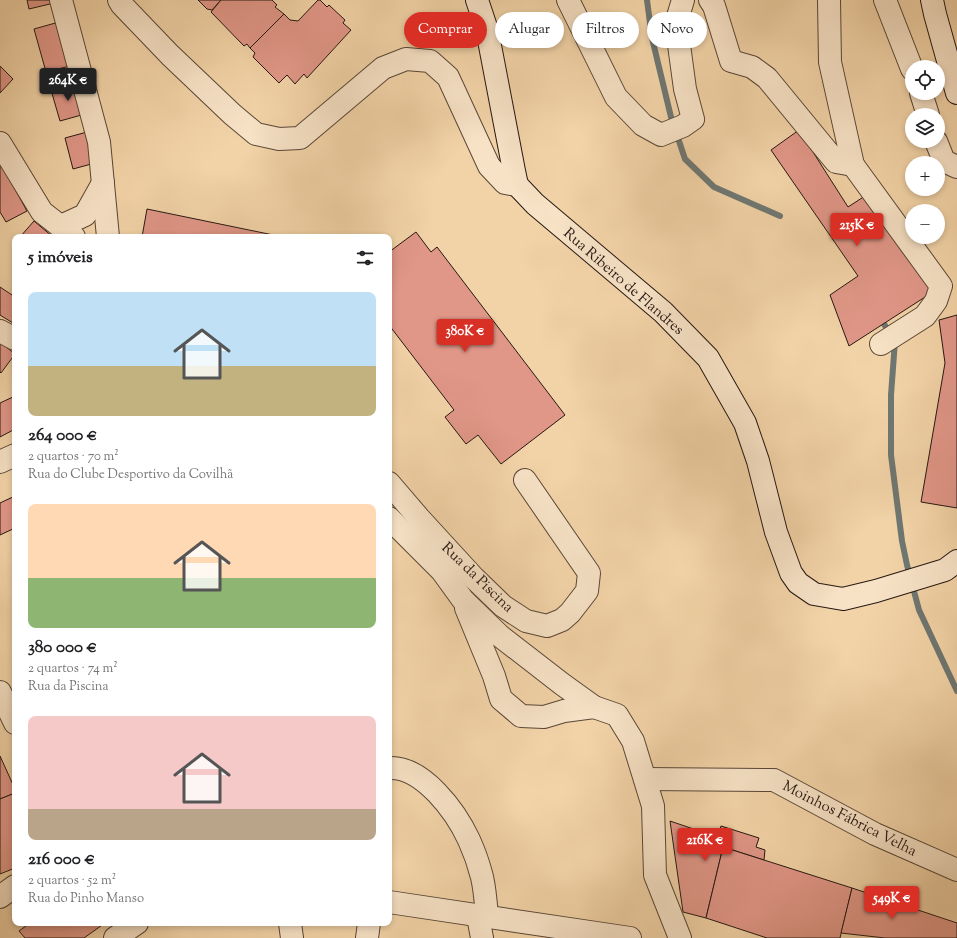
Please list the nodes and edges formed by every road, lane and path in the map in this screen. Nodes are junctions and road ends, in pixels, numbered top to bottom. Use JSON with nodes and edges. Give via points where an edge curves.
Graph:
{"nodes":[{"id":1,"x":61,"y":0,"type":"edge"},
{"id":2,"x":119,"y":0,"type":"edge"},
{"id":3,"x":478,"y":0,"type":"edge"},
{"id":4,"x":568,"y":0,"type":"edge"},
{"id":5,"x":683,"y":0,"type":"edge"},
{"id":6,"x":710,"y":0,"type":"edge"},
{"id":7,"x":829,"y":0,"type":"edge"},
{"id":8,"x":885,"y":0,"type":"edge"},
{"id":9,"x":932,"y":0,"type":"edge"},
{"id":10,"x":908,"y":60,"type":"edge"},
{"id":11,"x":957,"y":93,"type":"edge"},
{"id":12,"x":0,"y":143,"type":"edge"},
{"id":13,"x":939,"y":148,"type":"edge"},
{"id":14,"x":853,"y":165,"type":"junction"},
{"id":15,"x":957,"y":167,"type":"edge"},
{"id":16,"x":103,"y":183,"type":"junction"},
{"id":17,"x":517,"y":185,"type":"junction"},
{"id":18,"x":68,"y":232,"type":"edge"},
{"id":19,"x":108,"y":234,"type":"edge"},
{"id":20,"x":0,"y":331,"type":"edge"},
{"id":21,"x":12,"y":337,"type":"edge"},
{"id":22,"x":881,"y":344,"type":"dead end"},
{"id":23,"x":12,"y":456,"type":"edge"},
{"id":24,"x":0,"y":462,"type":"edge"},
{"id":25,"x":525,"y":480,"type":"dead end"},
{"id":26,"x":392,"y":486,"type":"edge"},
{"id":27,"x":392,"y":521,"type":"edge"},
{"id":28,"x":954,"y":565,"type":"edge"},
{"id":29,"x":463,"y":600,"type":"junction"},
{"id":30,"x":0,"y":692,"type":"edge"},
{"id":31,"x":594,"y":707,"type":"junction"},
{"id":32,"x":12,"y":717,"type":"edge"},
{"id":33,"x":392,"y":768,"type":"edge"},
{"id":34,"x":645,"y":779,"type":"junction"},
{"id":35,"x":957,"y":870,"type":"edge"},
{"id":36,"x":12,"y":888,"type":"edge"},
{"id":37,"x":0,"y":897,"type":"edge"},
{"id":38,"x":392,"y":902,"type":"edge"},
{"id":39,"x":482,"y":916,"type":"junction"},
{"id":40,"x":133,"y":926,"type":"edge"},
{"id":41,"x":290,"y":926,"type":"edge"},
{"id":42,"x":369,"y":926,"type":"edge"},
{"id":43,"x":544,"y":932,"type":"edge"},
{"id":44,"x":115,"y":938,"type":"edge"},
{"id":45,"x":292,"y":938,"type":"edge"},
{"id":46,"x":367,"y":938,"type":"edge"},
{"id":47,"x":482,"y":938,"type":"edge"},
{"id":48,"x":630,"y":938,"type":"edge"},
{"id":49,"x":680,"y":938,"type":"edge"}],
"edges":[{"from":1,"to":16,"type":"street","via":[[99,142]]},
{"from":2,"to":17,"type":"street","via":[[170,55],[232,114],[256,134],[279,139],[300,138],[383,68],[406,59],[430,61],[448,77],[489,166],[505,183]]},
{"from":3,"to":17,"type":"street","via":[[487,30]]},
{"from":4,"to":5,"type":"street","via":[[616,98],[642,125],[661,135],[693,119],[685,89],[676,22]]},
{"from":6,"to":14,"type":"street","via":[[731,61],[752,67],[767,78],[836,162]]},
{"from":7,"to":14,"type":"street","via":[[830,62]]},
{"from":8,"to":10,"type":"street"},
{"from":9,"to":11,"type":"street"},
{"from":12,"to":18,"type":"street","via":[[42,212]]},
{"from":13,"to":15,"type":"street","via":[[944,161]]},
{"from":14,"to":22,"type":"street","via":[[941,286],[936,301],[925,316]]},
{"from":16,"to":18,"type":"street","via":[[85,214]]},
{"from":16,"to":19,"type":"street"},
{"from":17,"to":28,"type":"street","name":"Rua Ribeiro de Flandres","via":[[535,204],[663,312],[708,358],[745,423],[758,461],[776,532],[791,573],[798,584],[814,594],[843,599],[876,591]]},
{"from":20,"to":21,"type":"street"},
{"from":23,"to":24,"type":"street"},
{"from":25,"to":26,"type":"street","name":"Rua da Piscina","via":[[589,573],[587,592],[562,620],[547,626],[526,621],[503,606]]},
{"from":27,"to":29,"type":"street","via":[[442,571]]},
{"from":29,"to":31,"type":"street","via":[[500,636]]},
{"from":29,"to":31,"type":"street","via":[[501,699],[521,716],[544,717]]},
{"from":30,"to":32,"type":"street"},
{"from":31,"to":34,"type":"street","via":[[617,715],[633,741]]},
{"from":33,"to":39,"type":"street","via":[[397,767],[419,777],[448,804],[468,839],[482,878]]},
{"from":34,"to":35,"type":"street","name":"Moinhos Fábrica Velha","via":[[774,780],[875,834]]},
{"from":34,"to":49,"type":"street","via":[[653,806],[656,875]]},
{"from":36,"to":37,"type":"street"},
{"from":38,"to":39,"type":"street"},
{"from":39,"to":43,"type":"street"},
{"from":39,"to":47,"type":"street"},
{"from":40,"to":44,"type":"street"},
{"from":41,"to":45,"type":"street"},
{"from":42,"to":46,"type":"street"},
{"from":43,"to":48,"type":"street"}]}
